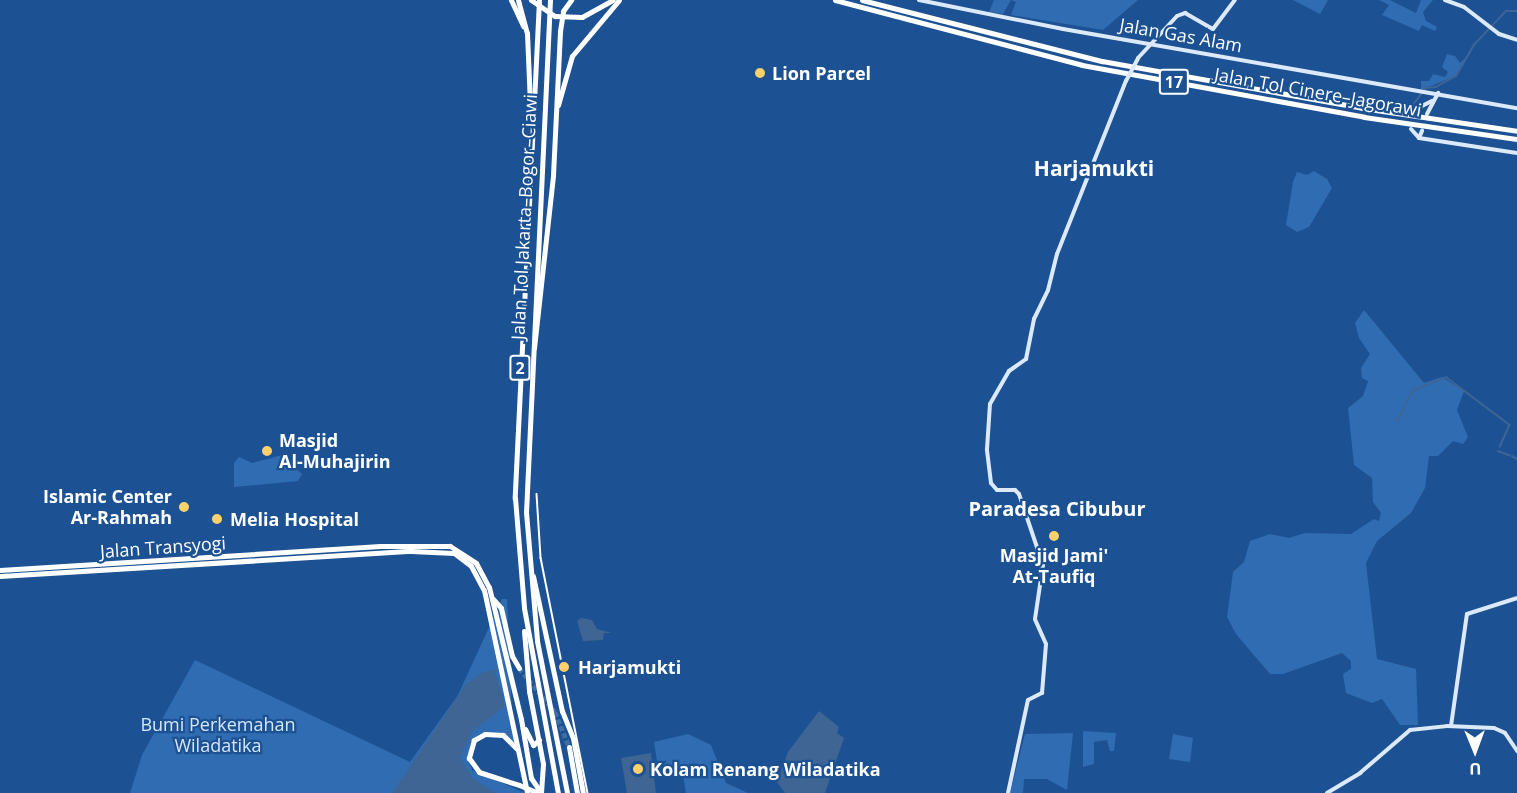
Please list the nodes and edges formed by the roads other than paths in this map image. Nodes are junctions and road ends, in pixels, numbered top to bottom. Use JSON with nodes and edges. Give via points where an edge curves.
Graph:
{"nodes":[{"id":1,"x":511,"y":0,"type":"edge"},
{"id":2,"x":518,"y":0,"type":"edge"},
{"id":3,"x":531,"y":0,"type":"edge"},
{"id":4,"x":538,"y":0,"type":"edge"},
{"id":5,"x":550,"y":0,"type":"edge"},
{"id":6,"x":571,"y":0,"type":"edge"},
{"id":7,"x":613,"y":0,"type":"edge"},
{"id":8,"x":619,"y":0,"type":"edge"},
{"id":9,"x":836,"y":0,"type":"edge"},
{"id":10,"x":862,"y":0,"type":"edge"},
{"id":11,"x":919,"y":0,"type":"edge"},
{"id":12,"x":1235,"y":0,"type":"edge"},
{"id":13,"x":1445,"y":0,"type":"edge"},
{"id":14,"x":527,"y":33,"type":"junction"},
{"id":15,"x":1517,"y":40,"type":"edge"},
{"id":16,"x":1152,"y":41,"type":"junction"},
{"id":17,"x":1438,"y":93,"type":"junction"},
{"id":18,"x":1432,"y":100,"type":"junction"},
{"id":19,"x":1517,"y":108,"type":"edge"},
{"id":20,"x":1414,"y":110,"type":"dead end"},
{"id":21,"x":1427,"y":114,"type":"dead end"},
{"id":22,"x":554,"y":120,"type":"junction"},
{"id":23,"x":532,"y":128,"type":"junction"},
{"id":24,"x":1411,"y":129,"type":"dead end"},
{"id":25,"x":1422,"y":131,"type":"dead end"},
{"id":26,"x":1517,"y":131,"type":"edge"},
{"id":27,"x":1419,"y":138,"type":"junction"},
{"id":28,"x":1517,"y":139,"type":"edge"},
{"id":29,"x":1517,"y":153,"type":"edge"},
{"id":30,"x":531,"y":366,"type":"junction"},
{"id":31,"x":363,"y":547,"type":"junction"},
{"id":32,"x":363,"y":554,"type":"junction"},
{"id":33,"x":216,"y":562,"type":"junction"},
{"id":34,"x":529,"y":563,"type":"junction"},
{"id":35,"x":0,"y":570,"type":"edge"},
{"id":36,"x":0,"y":576,"type":"edge"},
{"id":37,"x":492,"y":597,"type":"junction"},
{"id":38,"x":1517,"y":598,"type":"edge"},
{"id":39,"x":524,"y":608,"type":"junction"},
{"id":40,"x":500,"y":643,"type":"junction"},
{"id":41,"x":519,"y":668,"type":"tunnel mouth"},
{"id":42,"x":522,"y":719,"type":"junction"},
{"id":43,"x":1451,"y":726,"type":"junction"},
{"id":44,"x":539,"y":739,"type":"junction"},
{"id":45,"x":569,"y":747,"type":"tunnel mouth"},
{"id":46,"x":518,"y":750,"type":"junction"},
{"id":47,"x":1517,"y":751,"type":"edge"},
{"id":48,"x":527,"y":793,"type":"edge"},
{"id":49,"x":540,"y":793,"type":"edge"},
{"id":50,"x":558,"y":793,"type":"edge"},
{"id":51,"x":567,"y":793,"type":"edge"},
{"id":52,"x":577,"y":793,"type":"edge"},
{"id":53,"x":583,"y":793,"type":"edge"},
{"id":54,"x":1008,"y":793,"type":"edge"},
{"id":55,"x":1328,"y":793,"type":"edge"}],
"edges":[{"from":1,"to":14,"type":"highway"},
{"from":2,"to":14,"type":"highway"},
{"from":3,"to":7,"type":"highway","bridge":true,"via":[[555,16],[582,17]]},
{"from":4,"to":23,"type":"highway","name":"Jalan Tol Jakarta–Bogor–Ciawi","number":"2"},
{"from":5,"to":30,"type":"highway","name":"Jalan Tol Jakarta–Bogor–Ciawi","number":"2"},
{"from":6,"to":22,"type":"highway","via":[[561,21]]},
{"from":8,"to":22,"type":"highway","via":[[572,56]]},
{"from":9,"to":28,"type":"highway","name":"Jalan Tol Cinere–Jagorawi","number":"17","via":[[1082,65],[1364,117]]},
{"from":10,"to":26,"type":"highway","name":"Jalan Tol Cinere–Jagorawi","number":"17","via":[[1102,61],[1362,108]]},
{"from":11,"to":16,"type":"street","name":"Jalan Gas Alam","via":[[1063,29]]},
{"from":12,"to":16,"type":"street","via":[[1215,28],[1183,13]]},
{"from":13,"to":15,"type":"street","via":[[1464,7],[1492,30]]},
{"from":14,"to":23,"type":"highway"},
{"from":16,"to":17,"type":"street","name":"Jalan Gas Alam"},
{"from":16,"to":54,"type":"street","bridge":true,"via":[[1126,81],[1057,254],[1048,290],[1034,319],[1027,357],[1008,372],[990,404],[987,449],[991,483],[997,490],[1015,490],[1019,494],[1043,568],[1035,619],[1046,644],[1042,693],[1028,700]]},
{"from":17,"to":18,"type":"street"},
{"from":17,"to":19,"type":"street","name":"Jalan Gas Alam"},
{"from":18,"to":20,"type":"street"},
{"from":18,"to":21,"type":"street"},
{"from":22,"to":30,"type":"highway","via":[[544,274]]},
{"from":23,"to":39,"type":"highway","name":"Jalan Tol Jakarta–Bogor–Ciawi","number":"2","via":[[515,472]]},
{"from":24,"to":27,"type":"street"},
{"from":25,"to":27,"type":"street"},
{"from":27,"to":29,"type":"street"},
{"from":30,"to":34,"type":"highway","name":"Jalan Tol Jakarta–Bogor–Ciawi","number":"2","via":[[525,477]]},
{"from":31,"to":32,"type":"highway"},
{"from":31,"to":33,"type":"highway","name":"Jalan Transyogi"},
{"from":31,"to":37,"type":"highway","name":"Jalan Transyogi","via":[[450,546],[479,567]]},
{"from":32,"to":33,"type":"highway","name":"Jalan Transyogi"},
{"from":32,"to":40,"type":"highway","name":"Jalan Transyogi","via":[[444,550],[459,557],[477,575]]},
{"from":33,"to":35,"type":"highway","name":"Jalan Transyogi"},
{"from":33,"to":36,"type":"highway","name":"Jalan Transyogi"},
{"from":34,"to":51,"type":"highway","name":"Jalan Tol Jakarta–Bogor–Ciawi","number":"2","via":[[537,641]]},
{"from":34,"to":53,"type":"highway"},
{"from":37,"to":40,"type":"highway","name":"Jalan Transyogi"},
{"from":37,"to":41,"type":"highway","via":[[501,608],[512,656]]},
{"from":38,"to":43,"type":"street","via":[[1467,614]]},
{"from":39,"to":44,"type":"highway","via":[[529,691]]},
{"from":39,"to":50,"type":"highway","name":"Jalan Tol Jakarta–Bogor–Ciawi","number":"2"},
{"from":40,"to":42,"type":"highway","name":"Jalan Transyogi"},
{"from":40,"to":46,"type":"highway","name":"Jalan Transyogi"},
{"from":42,"to":44,"type":"highway","via":[[531,744]]},
{"from":42,"to":49,"type":"highway","name":"Jalan Transyogi","via":[[531,778]]},
{"from":43,"to":47,"type":"street","via":[[1502,730]]},
{"from":43,"to":55,"type":"street","via":[[1404,732],[1360,773]]},
{"from":44,"to":49,"type":"highway","via":[[544,778]]},
{"from":45,"to":52,"type":"highway"},
{"from":46,"to":48,"type":"highway","name":"Jalan Transyogi"},
{"from":46,"to":49,"type":"highway","bridge":true,"via":[[503,735],[485,734],[474,740],[469,758],[479,772]]}]}
